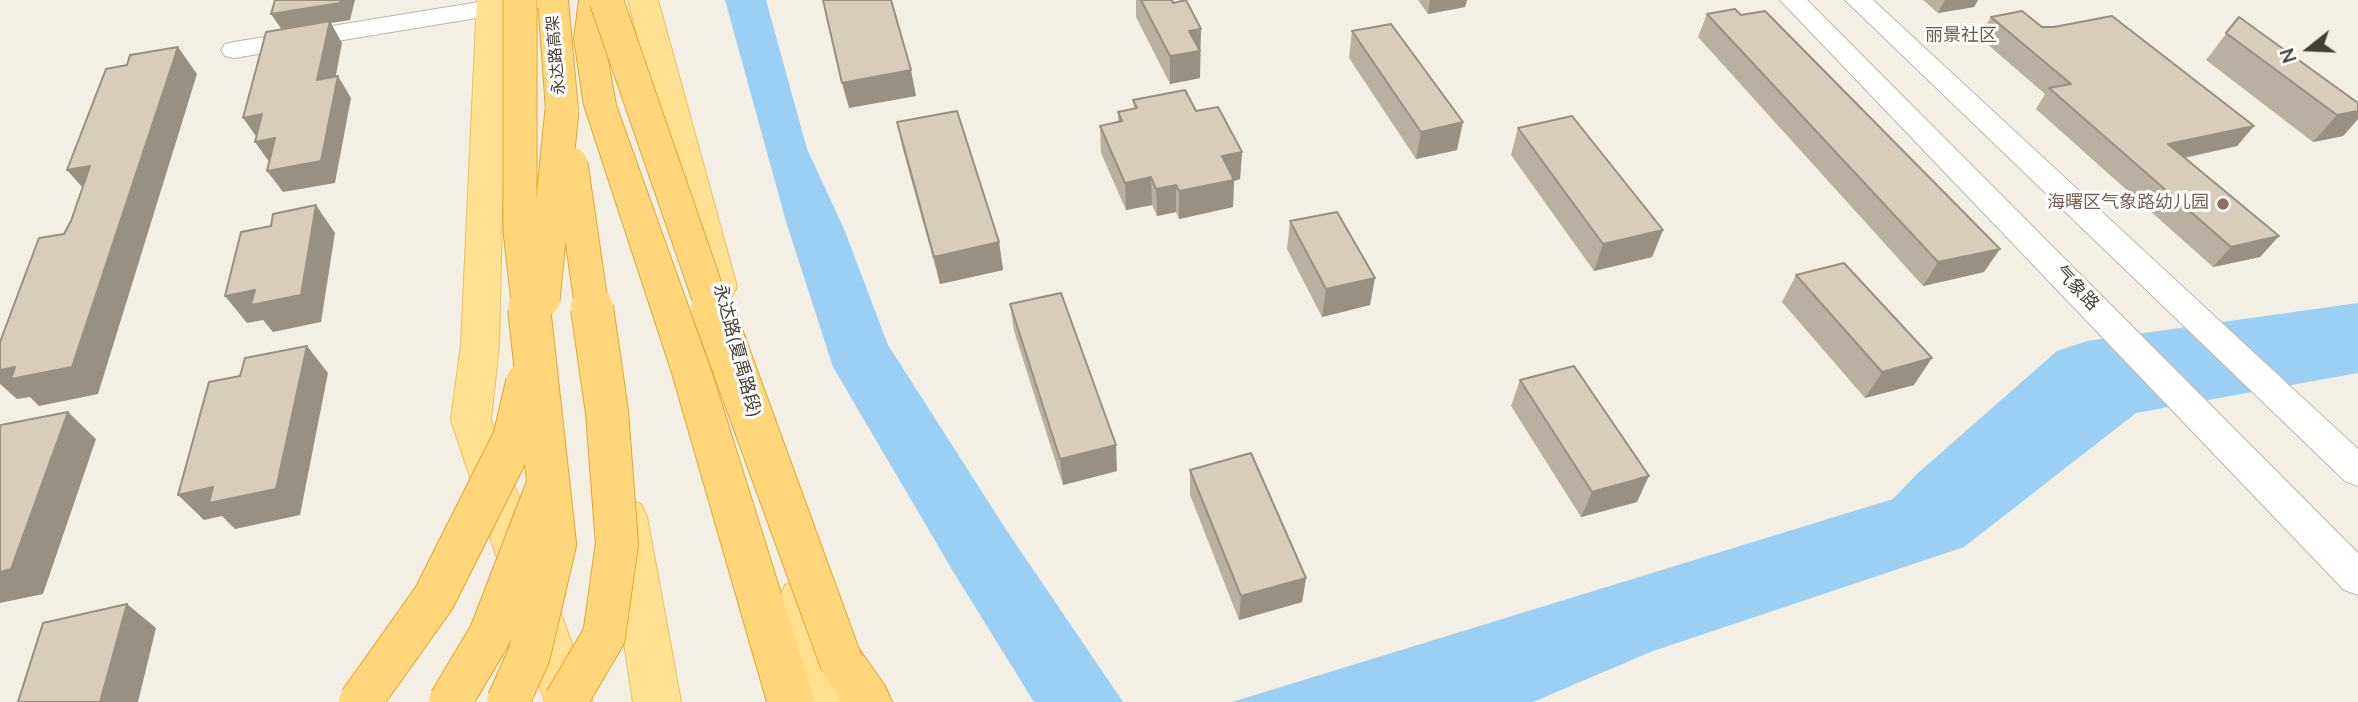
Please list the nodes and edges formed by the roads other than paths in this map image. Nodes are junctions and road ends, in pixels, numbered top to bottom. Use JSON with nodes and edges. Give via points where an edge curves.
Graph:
{"nodes":[{"id":1,"x":539,"y":0,"type":"edge"},
{"id":2,"x":552,"y":0,"type":"edge"},
{"id":3,"x":594,"y":0,"type":"edge"},
{"id":4,"x":606,"y":0,"type":"edge"},
{"id":5,"x":643,"y":0,"type":"edge"},
{"id":6,"x":1793,"y":0,"type":"edge"},
{"id":7,"x":1858,"y":0,"type":"edge"},
{"id":8,"x":501,"y":3,"type":"edge"},
{"id":9,"x":234,"y":50,"type":"dead end"},
{"id":10,"x":562,"y":110,"type":"junction"},
{"id":11,"x":2358,"y":471,"type":"edge"},
{"id":12,"x":548,"y":484,"type":"junction"},
{"id":13,"x":2358,"y":578,"type":"edge"},
{"id":14,"x":360,"y":702,"type":"edge"},
{"id":15,"x":450,"y":702,"type":"edge"},
{"id":16,"x":508,"y":702,"type":"edge"},
{"id":17,"x":567,"y":702,"type":"edge"},
{"id":18,"x":657,"y":702,"type":"edge"},
{"id":19,"x":791,"y":702,"type":"edge"},
{"id":20,"x":828,"y":702,"type":"edge"},
{"id":21,"x":869,"y":702,"type":"edge"}],
"edges":[{"from":1,"to":8,"type":"street"},
{"from":1,"to":18,"type":"main road"},
{"from":2,"to":10,"type":"highway","name":"永达路高架"},
{"from":3,"to":19,"type":"highway","via":[[589,39],[600,105],[692,373]]},
{"from":4,"to":21,"type":"highway","bridge":true,"via":[[676,208],[842,664]]},
{"from":5,"to":20,"type":"main road","name":"永达路(夏禹路段)"},
{"from":6,"to":13,"type":"street","name":"气象路"},
{"from":7,"to":11,"type":"street"},
{"from":8,"to":9,"type":"street"},
{"from":8,"to":12,"type":"highway","bridge":true},
{"from":8,"to":17,"type":"main road","via":[[480,345],[471,420]]},
{"from":10,"to":14,"type":"highway","bridge":true,"via":[[541,326],[514,439],[434,598]]},
{"from":10,"to":17,"type":"highway","bridge":true,"via":[[607,412],[617,544],[604,636]]},
{"from":12,"to":15,"type":"highway","bridge":true,"via":[[490,635]]},
{"from":12,"to":16,"type":"highway","bridge":true,"via":[[555,544],[529,655]]}]}
